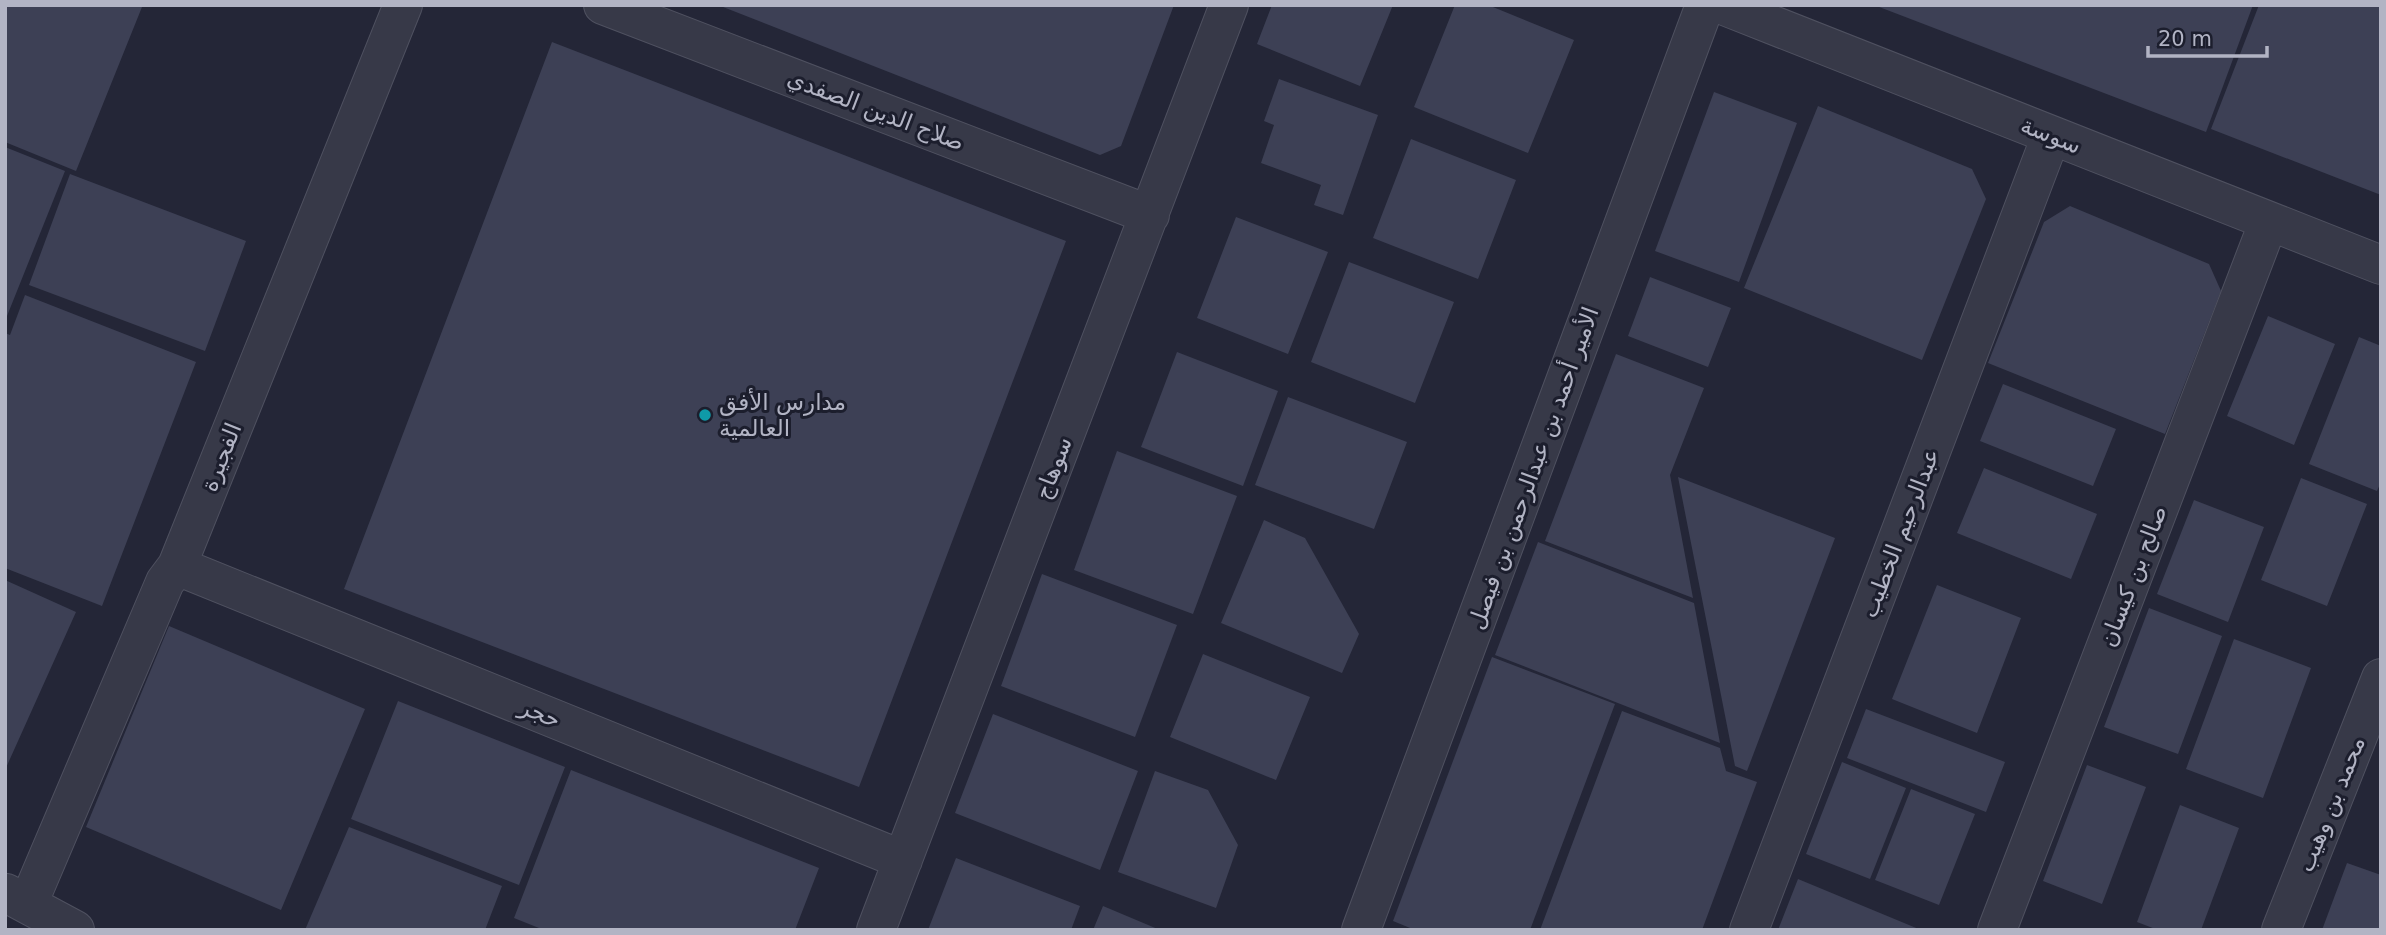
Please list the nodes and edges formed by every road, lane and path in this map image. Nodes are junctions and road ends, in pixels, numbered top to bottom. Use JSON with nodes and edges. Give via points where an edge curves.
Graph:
{"nodes":[{"id":1,"x":403,"y":5,"type":"edge"},
{"id":2,"x":603,"y":5,"type":"edge"},
{"id":3,"x":1229,"y":5,"type":"edge"},
{"id":4,"x":1705,"y":5,"type":"edge"},
{"id":5,"x":1722,"y":5,"type":"edge"},
{"id":6,"x":1792,"y":18,"type":"edge"},
{"id":7,"x":2051,"y":136,"type":"junction"},
{"id":8,"x":1150,"y":215,"type":"junction"},
{"id":9,"x":2269,"y":221,"type":"junction"},
{"id":10,"x":2381,"y":265,"type":"edge"},
{"id":11,"x":177,"y":566,"type":"junction"},
{"id":12,"x":2381,"y":678,"type":"edge"},
{"id":13,"x":903,"y":860,"type":"junction"},
{"id":14,"x":17,"y":898,"type":"edge"},
{"id":15,"x":75,"y":930,"type":"edge"},
{"id":16,"x":876,"y":930,"type":"edge"},
{"id":17,"x":1361,"y":930,"type":"edge"},
{"id":18,"x":1749,"y":930,"type":"edge"},
{"id":19,"x":1997,"y":930,"type":"edge"},
{"id":20,"x":2281,"y":930,"type":"edge"}],
"edges":[{"from":1,"to":11,"type":"street","name":"الفجيرة"},
{"from":2,"to":8,"type":"street","name":"صلاح الدين الصفدي"},
{"from":3,"to":8,"type":"street","name":"سوهاج"},
{"from":4,"to":17,"type":"street","name":"الأمير أحمد بن عبدالرحمن بن فيصل"},
{"from":5,"to":6,"type":"street","name":"سوسة"},
{"from":6,"to":7,"type":"street","name":"سوسة"},
{"from":7,"to":9,"type":"street","name":"سوسة"},
{"from":7,"to":18,"type":"street","name":"عبدالرحيم الخطيب"},
{"from":8,"to":13,"type":"street","name":"سوهاج"},
{"from":9,"to":10,"type":"street","name":"سوسة"},
{"from":9,"to":19,"type":"street","name":"صالح بن كيسان"},
{"from":11,"to":13,"type":"street","name":"حجر"},
{"from":11,"to":14,"type":"street","name":"الفجيرة","via":[[165,582]]},
{"from":12,"to":20,"type":"street","name":"محمد بن وهيب"},
{"from":13,"to":16,"type":"street","name":"سوهاج"},
{"from":14,"to":15,"type":"street"}]}
